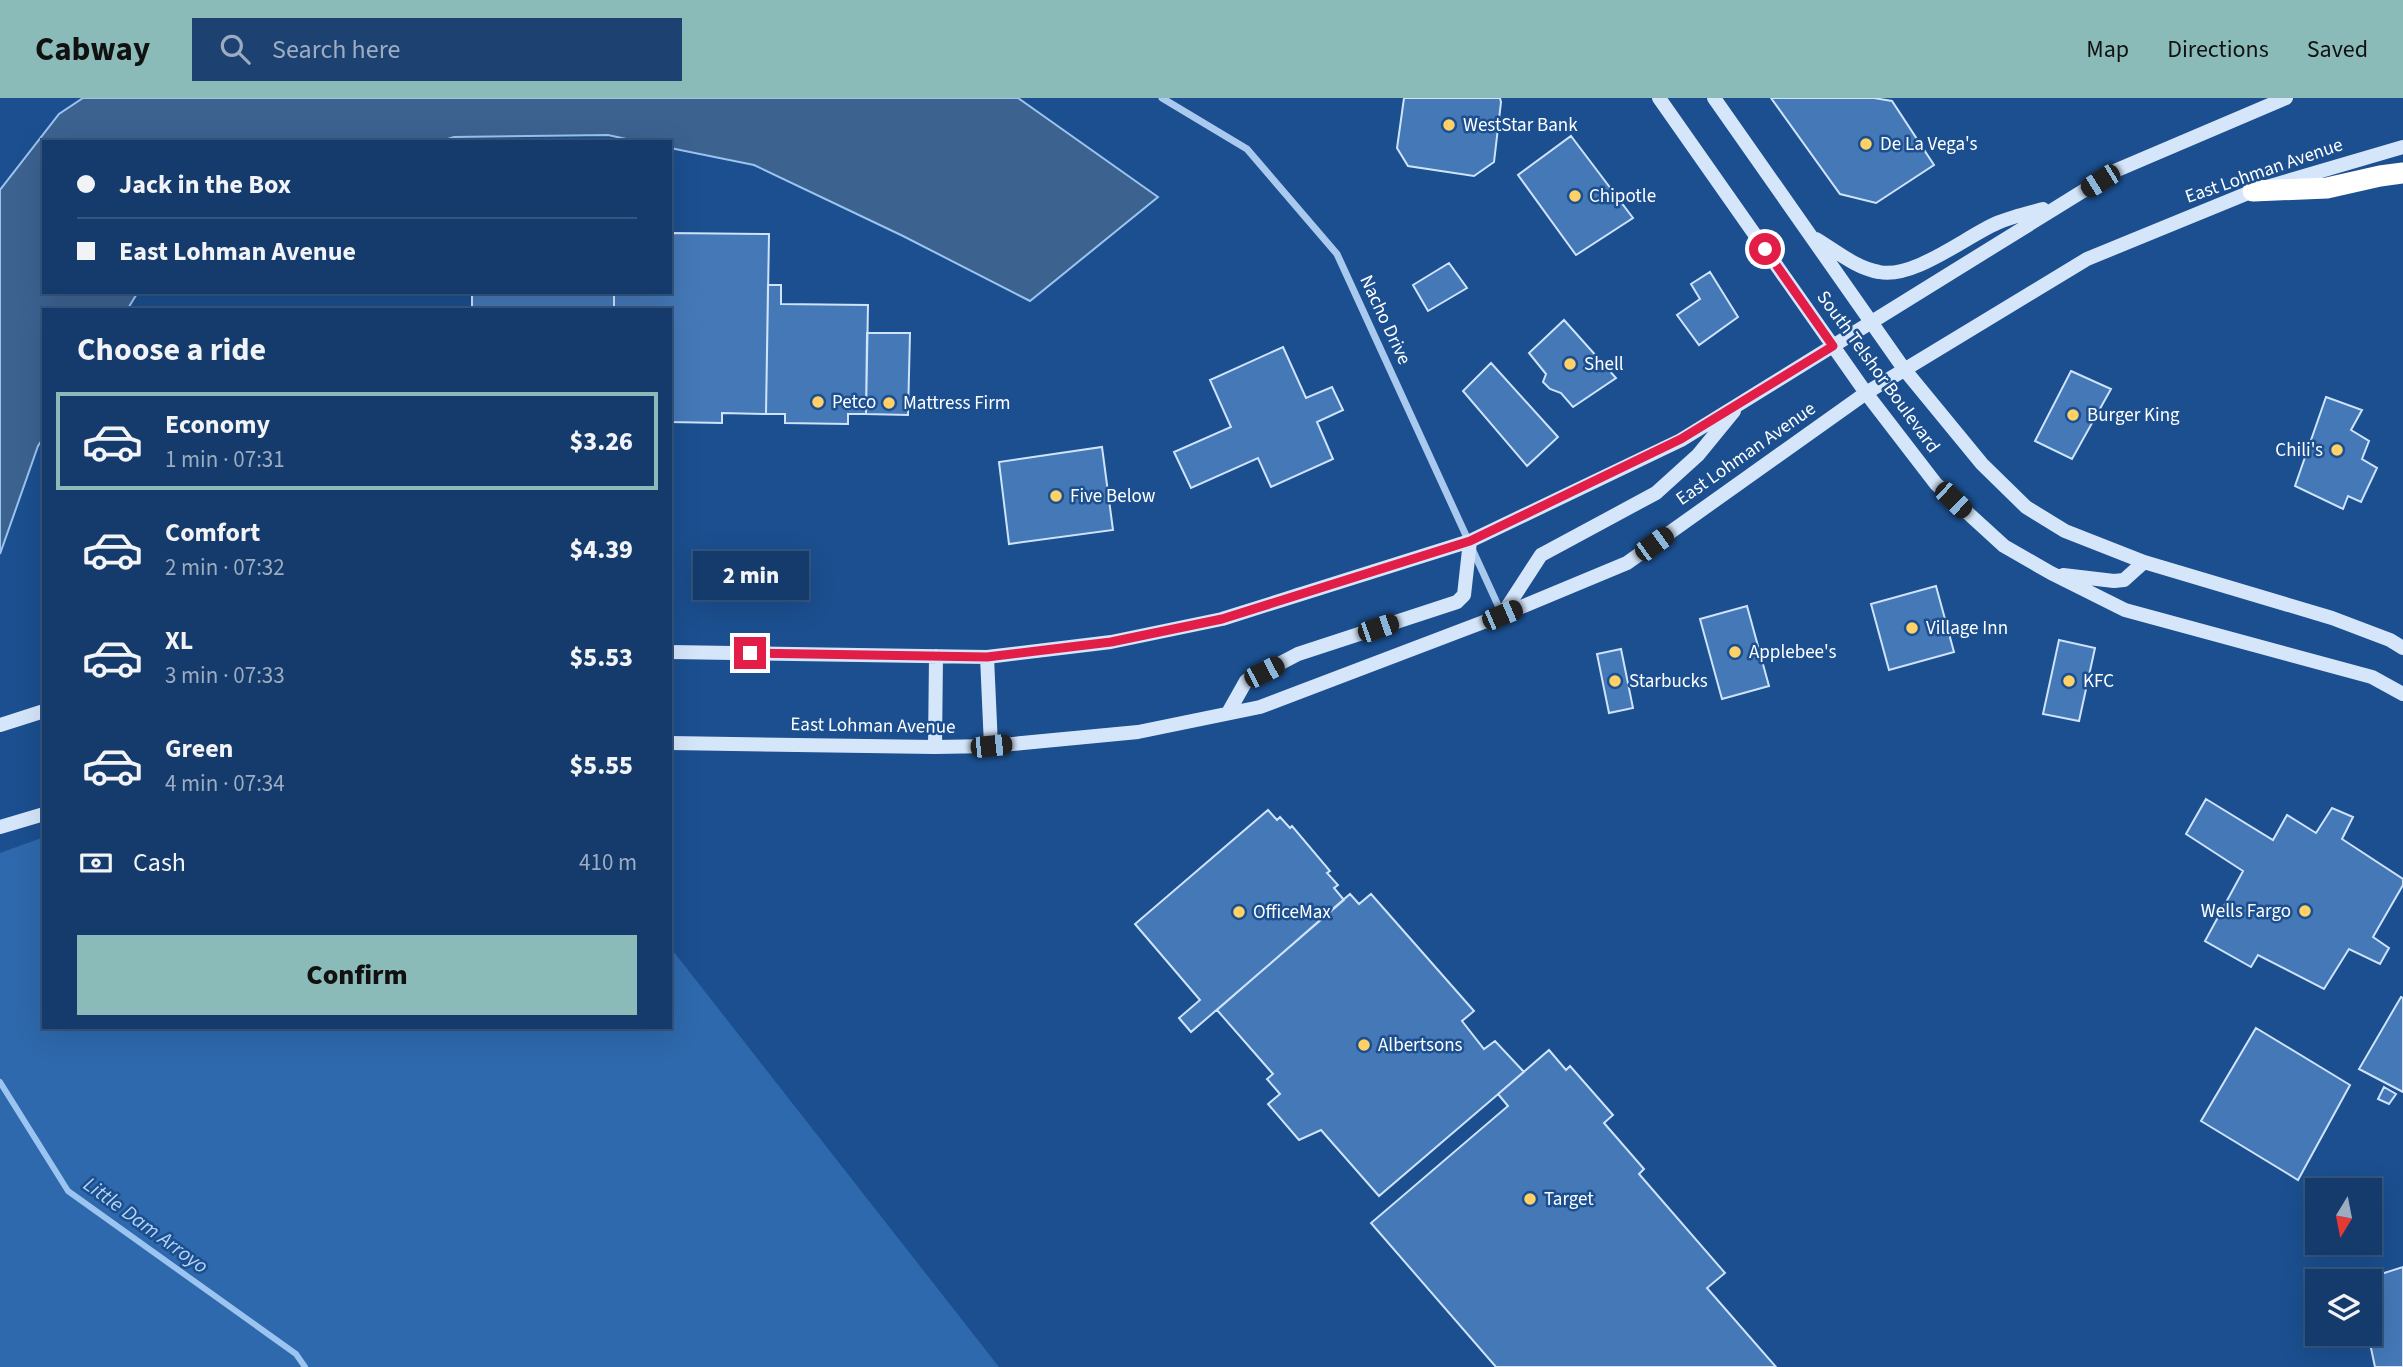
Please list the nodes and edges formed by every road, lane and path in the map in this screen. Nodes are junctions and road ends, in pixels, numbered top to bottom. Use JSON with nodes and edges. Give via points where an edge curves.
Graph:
{"nodes":[{"id":1,"x":1162,"y":98,"type":"edge"},
{"id":2,"x":1659,"y":98,"type":"edge"},
{"id":3,"x":1714,"y":98,"type":"edge"},
{"id":4,"x":2286,"y":98,"type":"edge"},
{"id":5,"x":2403,"y":147,"type":"edge"},
{"id":6,"x":2403,"y":173,"type":"edge"},
{"id":7,"x":2253,"y":191,"type":"junction"},
{"id":8,"x":2065,"y":202,"type":"junction"},
{"id":9,"x":1811,"y":236,"type":"junction"},
{"id":10,"x":1870,"y":321,"type":"junction"},
{"id":11,"x":1833,"y":346,"type":"junction"},
{"id":12,"x":1904,"y":369,"type":"junction"},
{"id":13,"x":1866,"y":393,"type":"junction"},
{"id":14,"x":1741,"y":402,"type":"junction"},
{"id":15,"x":1470,"y":541,"type":"junction"},
{"id":16,"x":2144,"y":562,"type":"junction"},
{"id":17,"x":2051,"y":573,"type":"junction"},
{"id":18,"x":1502,"y":615,"type":"junction"},
{"id":19,"x":2403,"y":648,"type":"edge"},
{"id":20,"x":672,"y":652,"type":"edge"},
{"id":21,"x":936,"y":656,"type":"junction"},
{"id":22,"x":987,"y":657,"type":"junction"},
{"id":23,"x":2403,"y":694,"type":"edge"},
{"id":24,"x":42,"y":712,"type":"edge"},
{"id":25,"x":1228,"y":713,"type":"junction"},
{"id":26,"x":0,"y":725,"type":"edge"},
{"id":27,"x":672,"y":743,"type":"edge"},
{"id":28,"x":991,"y":746,"type":"junction"},
{"id":29,"x":935,"y":747,"type":"junction"},
{"id":30,"x":42,"y":815,"type":"edge"},
{"id":31,"x":0,"y":827,"type":"edge"}],
"edges":[{"from":1,"to":15,"type":"street","name":"Nacho Drive","via":[[1247,149],[1337,254]]},
{"from":2,"to":11,"type":"main road","name":"South Telshor Boulevard"},
{"from":3,"to":9,"type":"main road","name":"South Telshor Boulevard"},
{"from":4,"to":8,"type":"main road","via":[[2117,170]]},
{"from":5,"to":7,"type":"main road","name":"East Lohman Avenue"},
{"from":6,"to":7,"type":"highway","via":[[2327,188]]},
{"from":7,"to":12,"type":"main road","name":"East Lohman Avenue","via":[[2087,259]]},
{"from":8,"to":9,"type":"main road","via":[[1997,223],[1926,262],[1893,273],[1863,267]]},
{"from":8,"to":10,"type":"main road"},
{"from":9,"to":10,"type":"main road","name":"South Telshor Boulevard"},
{"from":10,"to":11,"type":"main road"},
{"from":10,"to":12,"type":"main road","name":"South Telshor Boulevard"},
{"from":11,"to":13,"type":"main road","name":"South Telshor Boulevard"},
{"from":11,"to":14,"type":"main road"},
{"from":12,"to":13,"type":"main road","name":"East Lohman Avenue"},
{"from":12,"to":16,"type":"main road","name":"South Telshor Boulevard","via":[[1982,464],[2026,507],[2065,531]]},
{"from":13,"to":17,"type":"main road","name":"South Telshor Boulevard","via":[[1936,484],[2004,546]]},
{"from":13,"to":18,"type":"main road","name":"East Lohman Avenue","via":[[1627,563]]},
{"from":14,"to":15,"type":"main road","via":[[1681,439]]},
{"from":14,"to":18,"type":"main road","via":[[1698,454],[1656,493],[1541,555]]},
{"from":15,"to":18,"type":"street","name":"Nacho Drive"},
{"from":15,"to":22,"type":"main road","via":[[1222,619],[1111,642]]},
{"from":15,"to":25,"type":"main road","via":[[1464,594],[1457,602],[1298,654],[1246,681]]},
{"from":16,"to":17,"type":"main road","via":[[2124,580]]},
{"from":16,"to":19,"type":"main road","name":"South Telshor Boulevard","via":[[2332,618]]},
{"from":17,"to":23,"type":"main road","name":"South Telshor Boulevard","via":[[2125,610],[2372,677]]},
{"from":18,"to":25,"type":"main road","name":"East Lohman Avenue","via":[[1260,706]]},
{"from":20,"to":21,"type":"main road"},
{"from":21,"to":22,"type":"main road"},
{"from":21,"to":29,"type":"main road"},
{"from":22,"to":28,"type":"main road"},
{"from":24,"to":26,"type":"main road"},
{"from":25,"to":28,"type":"main road","name":"East Lohman Avenue","via":[[1138,732]]},
{"from":27,"to":29,"type":"main road","name":"East Lohman Avenue"},
{"from":28,"to":29,"type":"main road","name":"East Lohman Avenue"},
{"from":30,"to":31,"type":"main road"}]}
